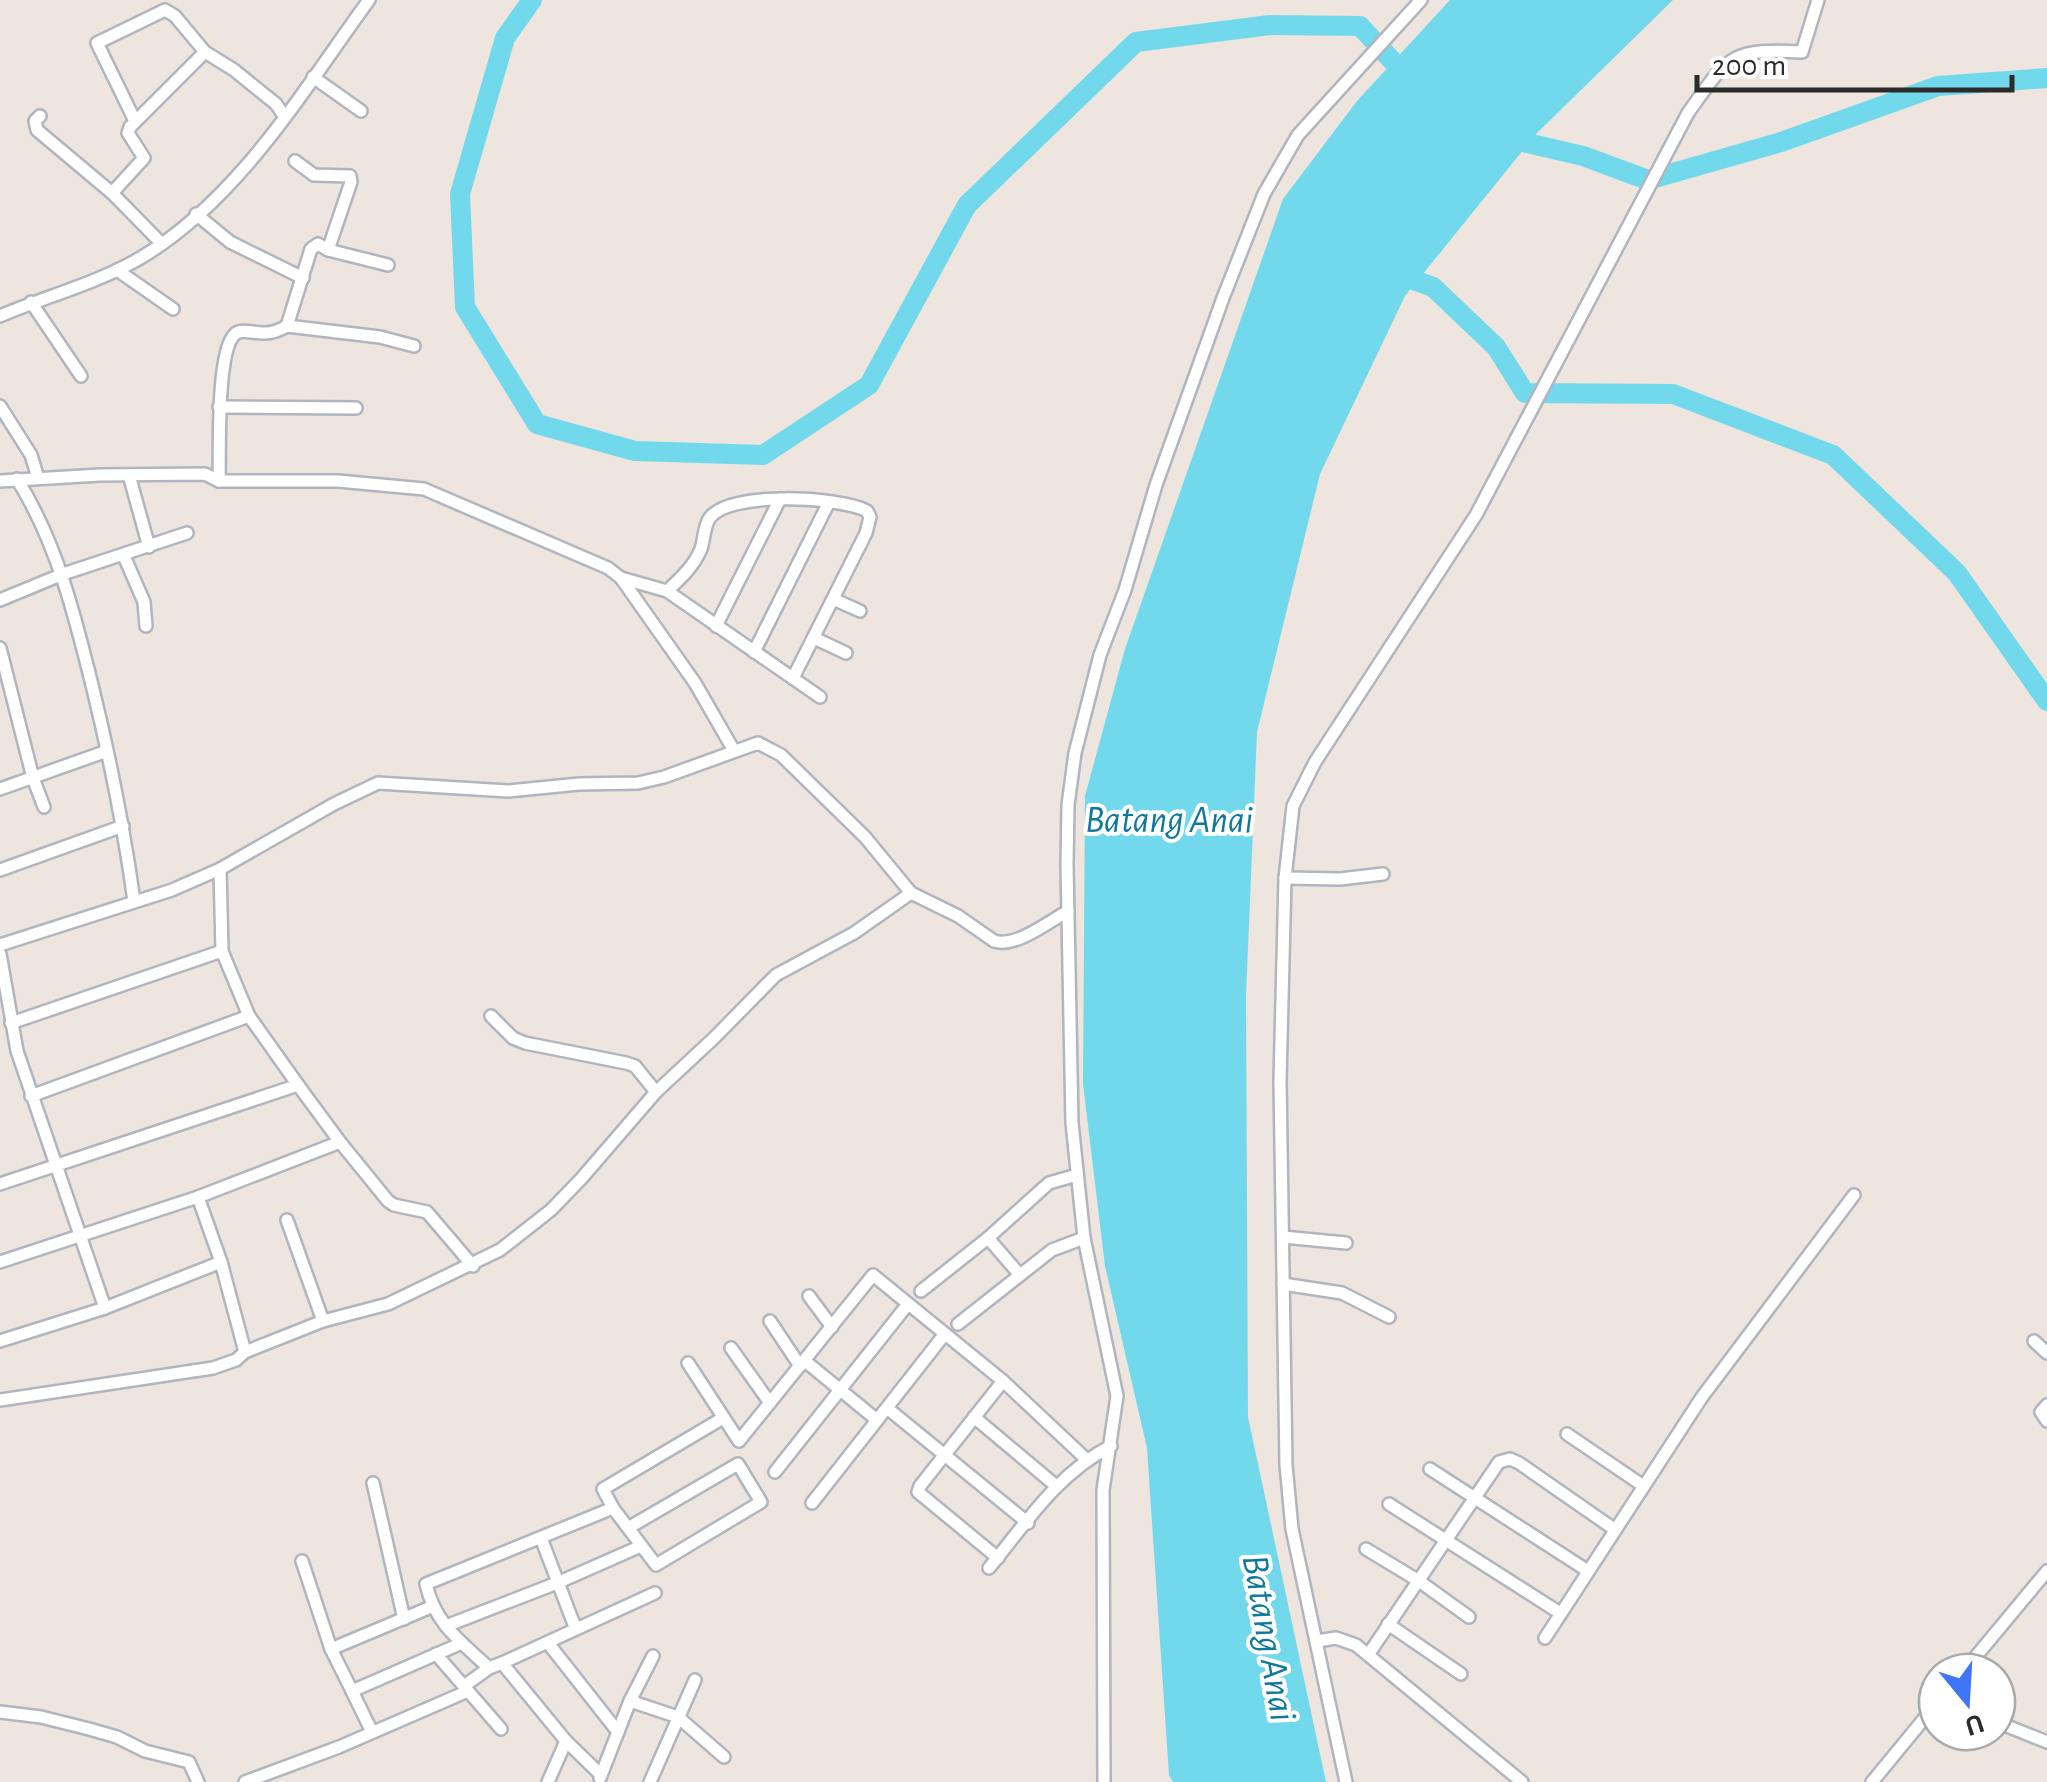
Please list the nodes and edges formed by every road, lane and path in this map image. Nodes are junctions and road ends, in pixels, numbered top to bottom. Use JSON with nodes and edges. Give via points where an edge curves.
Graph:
{"nodes":[{"id":1,"x":369,"y":0,"type":"edge"},
{"id":2,"x":1421,"y":0,"type":"edge"},
{"id":3,"x":1818,"y":0,"type":"edge"},
{"id":4,"x":205,"y":52,"type":"junction"},
{"id":5,"x":313,"y":77,"type":"junction"},
{"id":6,"x":360,"y":111,"type":"dead end"},
{"id":7,"x":40,"y":116,"type":"dead end"},
{"id":8,"x":285,"y":116,"type":"junction"},
{"id":9,"x":135,"y":122,"type":"junction"},
{"id":10,"x":296,"y":160,"type":"dead end"},
{"id":11,"x":112,"y":193,"type":"junction"},
{"id":12,"x":196,"y":214,"type":"junction"},
{"id":13,"x":162,"y":244,"type":"junction"},
{"id":14,"x":328,"y":250,"type":"junction"},
{"id":15,"x":388,"y":266,"type":"dead end"},
{"id":16,"x":118,"y":270,"type":"junction"},
{"id":17,"x":303,"y":278,"type":"junction"},
{"id":18,"x":31,"y":302,"type":"junction"},
{"id":19,"x":173,"y":310,"type":"dead end"},
{"id":20,"x":0,"y":316,"type":"edge"},
{"id":21,"x":288,"y":326,"type":"junction"},
{"id":22,"x":414,"y":346,"type":"dead end"},
{"id":23,"x":81,"y":376,"type":"dead end"},
{"id":24,"x":0,"y":406,"type":"edge"},
{"id":25,"x":219,"y":407,"type":"junction"},
{"id":26,"x":356,"y":408,"type":"dead end"},
{"id":27,"x":128,"y":475,"type":"junction"},
{"id":28,"x":38,"y":478,"type":"junction"},
{"id":29,"x":16,"y":479,"type":"junction"},
{"id":30,"x":0,"y":481,"type":"edge"},
{"id":31,"x":219,"y":481,"type":"junction"},
{"id":32,"x":780,"y":499,"type":"junction"},
{"id":33,"x":829,"y":502,"type":"junction"},
{"id":34,"x":187,"y":533,"type":"dead end"},
{"id":35,"x":149,"y":547,"type":"junction"},
{"id":36,"x":124,"y":556,"type":"junction"},
{"id":37,"x":63,"y":574,"type":"junction"},
{"id":38,"x":621,"y":578,"type":"junction"},
{"id":39,"x":666,"y":592,"type":"junction"},
{"id":40,"x":833,"y":599,"type":"junction"},
{"id":41,"x":0,"y":600,"type":"edge"},
{"id":42,"x":860,"y":611,"type":"dead end"},
{"id":43,"x":146,"y":626,"type":"dead end"},
{"id":44,"x":716,"y":626,"type":"junction"},
{"id":45,"x":814,"y":638,"type":"junction"},
{"id":46,"x":0,"y":648,"type":"edge"},
{"id":47,"x":754,"y":652,"type":"junction"},
{"id":48,"x":846,"y":653,"type":"dead end"},
{"id":49,"x":794,"y":678,"type":"junction"},
{"id":50,"x":820,"y":696,"type":"dead end"},
{"id":51,"x":733,"y":749,"type":"junction"},
{"id":52,"x":107,"y":751,"type":"junction"},
{"id":53,"x":33,"y":778,"type":"junction"},
{"id":54,"x":0,"y":789,"type":"edge"},
{"id":55,"x":44,"y":806,"type":"dead end"},
{"id":56,"x":124,"y":826,"type":"junction"},
{"id":57,"x":220,"y":869,"type":"junction"},
{"id":58,"x":0,"y":870,"type":"edge"},
{"id":59,"x":1382,"y":874,"type":"dead end"},
{"id":60,"x":1285,"y":878,"type":"junction"},
{"id":61,"x":910,"y":894,"type":"junction"},
{"id":62,"x":134,"y":901,"type":"junction"},
{"id":63,"x":1068,"y":911,"type":"junction"},
{"id":64,"x":0,"y":944,"type":"edge"},
{"id":65,"x":222,"y":951,"type":"junction"},
{"id":66,"x":0,"y":954,"type":"edge"},
{"id":67,"x":2,"y":978,"type":"edge"},
{"id":68,"x":249,"y":1016,"type":"junction"},
{"id":69,"x":491,"y":1016,"type":"dead end"},
{"id":70,"x":10,"y":1023,"type":"junction"},
{"id":71,"x":298,"y":1084,"type":"junction"},
{"id":72,"x":656,"y":1092,"type":"junction"},
{"id":73,"x":30,"y":1096,"type":"junction"},
{"id":74,"x":340,"y":1142,"type":"junction"},
{"id":75,"x":57,"y":1166,"type":"junction"},
{"id":76,"x":1077,"y":1175,"type":"junction"},
{"id":77,"x":0,"y":1184,"type":"edge"},
{"id":78,"x":1854,"y":1195,"type":"dead end"},
{"id":79,"x":198,"y":1197,"type":"junction"},
{"id":80,"x":286,"y":1220,"type":"dead end"},
{"id":81,"x":81,"y":1233,"type":"junction"},
{"id":82,"x":988,"y":1238,"type":"junction"},
{"id":83,"x":1084,"y":1238,"type":"junction"},
{"id":84,"x":1283,"y":1238,"type":"junction"},
{"id":85,"x":1346,"y":1243,"type":"dead end"},
{"id":86,"x":0,"y":1262,"type":"edge"},
{"id":87,"x":221,"y":1262,"type":"junction"},
{"id":88,"x":473,"y":1266,"type":"junction"},
{"id":89,"x":1020,"y":1275,"type":"junction"},
{"id":90,"x":1283,"y":1284,"type":"junction"},
{"id":91,"x":920,"y":1291,"type":"dead end"},
{"id":92,"x":809,"y":1296,"type":"dead end"},
{"id":93,"x":908,"y":1304,"type":"junction"},
{"id":94,"x":106,"y":1308,"type":"junction"},
{"id":95,"x":1388,"y":1317,"type":"dead end"},
{"id":96,"x":770,"y":1320,"type":"dead end"},
{"id":97,"x":323,"y":1322,"type":"junction"},
{"id":98,"x":958,"y":1324,"type":"dead end"},
{"id":99,"x":832,"y":1327,"type":"junction"},
{"id":100,"x":944,"y":1334,"type":"junction"},
{"id":101,"x":0,"y":1341,"type":"edge"},
{"id":102,"x":2034,"y":1341,"type":"dead end"},
{"id":103,"x":731,"y":1348,"type":"dead end"},
{"id":104,"x":245,"y":1352,"type":"junction"},
{"id":105,"x":2047,"y":1353,"type":"edge"},
{"id":106,"x":688,"y":1363,"type":"dead end"},
{"id":107,"x":803,"y":1363,"type":"junction"},
{"id":108,"x":1003,"y":1381,"type":"junction"},
{"id":109,"x":841,"y":1390,"type":"junction"},
{"id":110,"x":0,"y":1400,"type":"edge"},
{"id":111,"x":770,"y":1403,"type":"junction"},
{"id":112,"x":2047,"y":1405,"type":"edge"},
{"id":113,"x":887,"y":1408,"type":"junction"},
{"id":114,"x":974,"y":1417,"type":"junction"},
{"id":115,"x":723,"y":1418,"type":"junction"},
{"id":116,"x":877,"y":1420,"type":"junction"},
{"id":117,"x":2047,"y":1421,"type":"edge"},
{"id":118,"x":1567,"y":1434,"type":"dead end"},
{"id":119,"x":1111,"y":1446,"type":"junction"},
{"id":120,"x":944,"y":1455,"type":"junction"},
{"id":121,"x":1086,"y":1458,"type":"junction"},
{"id":122,"x":1430,"y":1469,"type":"dead end"},
{"id":123,"x":775,"y":1472,"type":"dead end"},
{"id":124,"x":373,"y":1483,"type":"dead end"},
{"id":125,"x":1056,"y":1485,"type":"junction"},
{"id":126,"x":1642,"y":1486,"type":"junction"},
{"id":127,"x":1475,"y":1499,"type":"junction"},
{"id":128,"x":812,"y":1503,"type":"dead end"},
{"id":129,"x":1390,"y":1504,"type":"dead end"},
{"id":130,"x":613,"y":1508,"type":"junction"},
{"id":131,"x":1028,"y":1523,"type":"junction"},
{"id":132,"x":628,"y":1528,"type":"junction"},
{"id":133,"x":1614,"y":1529,"type":"junction"},
{"id":134,"x":541,"y":1538,"type":"junction"},
{"id":135,"x":1446,"y":1541,"type":"junction"},
{"id":136,"x":641,"y":1546,"type":"junction"},
{"id":137,"x":1366,"y":1549,"type":"dead end"},
{"id":138,"x":998,"y":1558,"type":"junction"},
{"id":139,"x":302,"y":1561,"type":"dead end"},
{"id":140,"x":989,"y":1568,"type":"dead end"},
{"id":141,"x":1588,"y":1570,"type":"junction"},
{"id":142,"x":2047,"y":1571,"type":"edge"},
{"id":143,"x":1419,"y":1580,"type":"junction"},
{"id":144,"x":557,"y":1583,"type":"junction"},
{"id":145,"x":655,"y":1592,"type":"dead end"},
{"id":146,"x":432,"y":1607,"type":"junction"},
{"id":147,"x":1560,"y":1613,"type":"junction"},
{"id":148,"x":1469,"y":1616,"type":"dead end"},
{"id":149,"x":404,"y":1618,"type":"junction"},
{"id":150,"x":1388,"y":1624,"type":"junction"},
{"id":151,"x":446,"y":1626,"type":"junction"},
{"id":152,"x":575,"y":1628,"type":"junction"},
{"id":153,"x":1545,"y":1638,"type":"dead end"},
{"id":154,"x":1317,"y":1641,"type":"junction"},
{"id":155,"x":548,"y":1642,"type":"junction"},
{"id":156,"x":462,"y":1643,"type":"junction"},
{"id":157,"x":332,"y":1649,"type":"junction"},
{"id":158,"x":1980,"y":1652,"type":"edge"},
{"id":159,"x":436,"y":1654,"type":"junction"},
{"id":160,"x":1368,"y":1654,"type":"junction"},
{"id":161,"x":653,"y":1656,"type":"dead end"},
{"id":162,"x":502,"y":1663,"type":"junction"},
{"id":163,"x":489,"y":1668,"type":"junction"},
{"id":164,"x":1462,"y":1674,"type":"dead end"},
{"id":165,"x":695,"y":1680,"type":"dead end"},
{"id":166,"x":466,"y":1689,"type":"junction"},
{"id":167,"x":352,"y":1691,"type":"junction"},
{"id":168,"x":630,"y":1701,"type":"junction"},
{"id":169,"x":0,"y":1712,"type":"edge"},
{"id":170,"x":678,"y":1717,"type":"junction"},
{"id":171,"x":1917,"y":1727,"type":"edge"},
{"id":172,"x":501,"y":1728,"type":"dead end"},
{"id":173,"x":2017,"y":1730,"type":"edge"},
{"id":174,"x":372,"y":1732,"type":"junction"},
{"id":175,"x":618,"y":1732,"type":"junction"},
{"id":176,"x":566,"y":1740,"type":"junction"},
{"id":177,"x":2047,"y":1742,"type":"edge"},
{"id":178,"x":724,"y":1757,"type":"dead end"},
{"id":179,"x":600,"y":1779,"type":"edge"},
{"id":180,"x":198,"y":1782,"type":"edge"},
{"id":181,"x":245,"y":1782,"type":"edge"},
{"id":182,"x":548,"y":1782,"type":"edge"},
{"id":183,"x":650,"y":1782,"type":"edge"},
{"id":184,"x":1104,"y":1782,"type":"edge"},
{"id":185,"x":1346,"y":1782,"type":"edge"},
{"id":186,"x":1522,"y":1782,"type":"edge"},
{"id":187,"x":1872,"y":1782,"type":"edge"}],
"edges":[{"from":1,"to":5,"type":"street"},
{"from":2,"to":63,"type":"street","via":[[1298,136],[1240,254],[1100,655],[1068,805]]},
{"from":3,"to":60,"type":"street","via":[[1802,52],[1749,53],[1726,62],[1688,113],[1476,514],[1300,788],[1288,828]]},
{"from":4,"to":8,"type":"street"},
{"from":4,"to":9,"type":"street"},
{"from":4,"to":9,"type":"street","via":[[165,10],[98,40]]},
{"from":5,"to":6,"type":"street"},
{"from":5,"to":8,"type":"street"},
{"from":7,"to":11,"type":"street","via":[[37,130]]},
{"from":8,"to":12,"type":"street"},
{"from":9,"to":11,"type":"street","via":[[128,133],[144,158]]},
{"from":10,"to":14,"type":"street","via":[[314,175],[350,176]]},
{"from":11,"to":13,"type":"street"},
{"from":12,"to":13,"type":"street"},
{"from":12,"to":17,"type":"street","via":[[230,242]]},
{"from":13,"to":16,"type":"street"},
{"from":14,"to":15,"type":"street"},
{"from":14,"to":17,"type":"street","via":[[314,245]]},
{"from":16,"to":18,"type":"street"},
{"from":16,"to":19,"type":"street"},
{"from":17,"to":21,"type":"street"},
{"from":18,"to":20,"type":"street"},
{"from":18,"to":23,"type":"street"},
{"from":21,"to":22,"type":"street"},
{"from":21,"to":25,"type":"street","via":[[235,334]]},
{"from":24,"to":28,"type":"street"},
{"from":25,"to":26,"type":"street"},
{"from":25,"to":31,"type":"street"},
{"from":27,"to":28,"type":"street"},
{"from":27,"to":31,"type":"street","via":[[205,474]]},
{"from":27,"to":35,"type":"street"},
{"from":28,"to":29,"type":"street"},
{"from":29,"to":30,"type":"street"},
{"from":29,"to":37,"type":"street"},
{"from":31,"to":38,"type":"street","via":[[338,480],[424,489]]},
{"from":32,"to":33,"type":"street"},
{"from":32,"to":39,"type":"street","via":[[718,510],[695,560]]},
{"from":32,"to":44,"type":"street"},
{"from":33,"to":40,"type":"street","via":[[860,507],[870,517]]},
{"from":33,"to":47,"type":"street"},
{"from":34,"to":35,"type":"street"},
{"from":35,"to":36,"type":"street"},
{"from":36,"to":37,"type":"street"},
{"from":36,"to":43,"type":"street","via":[[144,602]]},
{"from":37,"to":41,"type":"street"},
{"from":37,"to":52,"type":"street"},
{"from":38,"to":39,"type":"street"},
{"from":38,"to":51,"type":"street"},
{"from":39,"to":44,"type":"street"},
{"from":40,"to":42,"type":"street"},
{"from":40,"to":45,"type":"street"},
{"from":44,"to":47,"type":"street"},
{"from":45,"to":48,"type":"street"},
{"from":45,"to":49,"type":"street"},
{"from":46,"to":53,"type":"street"},
{"from":47,"to":49,"type":"street"},
{"from":49,"to":50,"type":"street"},
{"from":51,"to":57,"type":"street","via":[[638,783],[508,791],[378,783]]},
{"from":51,"to":61,"type":"street","via":[[758,743],[781,755],[865,838]]},
{"from":52,"to":53,"type":"street"},
{"from":52,"to":56,"type":"street"},
{"from":53,"to":54,"type":"street"},
{"from":53,"to":55,"type":"street"},
{"from":56,"to":58,"type":"street"},
{"from":56,"to":62,"type":"street"},
{"from":57,"to":62,"type":"street"},
{"from":57,"to":65,"type":"street"},
{"from":59,"to":60,"type":"street"},
{"from":60,"to":84,"type":"street"},
{"from":61,"to":63,"type":"street","via":[[999,944]]},
{"from":61,"to":72,"type":"street","via":[[776,975]]},
{"from":62,"to":64,"type":"street"},
{"from":63,"to":76,"type":"street"},
{"from":65,"to":68,"type":"street"},
{"from":65,"to":70,"type":"street"},
{"from":66,"to":67,"type":"street"},
{"from":67,"to":70,"type":"street"},
{"from":68,"to":71,"type":"street"},
{"from":68,"to":73,"type":"street"},
{"from":69,"to":72,"type":"street","via":[[525,1044],[635,1066]]},
{"from":70,"to":73,"type":"street"},
{"from":71,"to":74,"type":"street"},
{"from":71,"to":75,"type":"street"},
{"from":72,"to":88,"type":"street","via":[[551,1210]]},
{"from":73,"to":75,"type":"street"},
{"from":74,"to":79,"type":"street"},
{"from":74,"to":88,"type":"street","via":[[388,1201],[427,1212]]},
{"from":75,"to":77,"type":"street"},
{"from":75,"to":81,"type":"street"},
{"from":76,"to":82,"type":"street","via":[[1049,1184]]},
{"from":76,"to":83,"type":"street"},
{"from":78,"to":126,"type":"street"},
{"from":79,"to":81,"type":"street"},
{"from":79,"to":87,"type":"street"},
{"from":80,"to":97,"type":"street"},
{"from":81,"to":86,"type":"street"},
{"from":81,"to":94,"type":"street"},
{"from":82,"to":89,"type":"street"},
{"from":82,"to":91,"type":"street"},
{"from":83,"to":89,"type":"street","via":[[1060,1245]]},
{"from":83,"to":119,"type":"street","via":[[1117,1396]]},
{"from":84,"to":85,"type":"street"},
{"from":84,"to":90,"type":"street"},
{"from":87,"to":94,"type":"street"},
{"from":87,"to":104,"type":"street"},
{"from":88,"to":97,"type":"street","via":[[388,1304]]},
{"from":89,"to":98,"type":"street"},
{"from":90,"to":95,"type":"street","via":[[1342,1293]]},
{"from":90,"to":154,"type":"street","via":[[1290,1513]]},
{"from":92,"to":99,"type":"street"},
{"from":93,"to":99,"type":"street","via":[[873,1275]]},
{"from":93,"to":100,"type":"street"},
{"from":93,"to":109,"type":"street"},
{"from":94,"to":101,"type":"street"},
{"from":96,"to":107,"type":"street"},
{"from":97,"to":104,"type":"street"},
{"from":99,"to":107,"type":"street"},
{"from":100,"to":108,"type":"street"},
{"from":100,"to":113,"type":"street"},
{"from":102,"to":105,"type":"street"},
{"from":103,"to":111,"type":"street"},
{"from":104,"to":110,"type":"street","via":[[213,1368]]},
{"from":106,"to":115,"type":"street"},
{"from":107,"to":109,"type":"street"},
{"from":107,"to":111,"type":"street"},
{"from":108,"to":114,"type":"street"},
{"from":108,"to":121,"type":"street"},
{"from":109,"to":116,"type":"street"},
{"from":109,"to":123,"type":"street"},
{"from":111,"to":115,"type":"street","via":[[739,1441]]},
{"from":112,"to":117,"type":"street","via":[[2041,1412]]},
{"from":113,"to":116,"type":"street"},
{"from":113,"to":120,"type":"street"},
{"from":114,"to":120,"type":"street"},
{"from":114,"to":125,"type":"street"},
{"from":115,"to":130,"type":"street","via":[[603,1489]]},
{"from":116,"to":128,"type":"street"},
{"from":118,"to":126,"type":"street"},
{"from":119,"to":121,"type":"street"},
{"from":119,"to":184,"type":"street","via":[[1102,1490]]},
{"from":120,"to":131,"type":"street"},
{"from":120,"to":138,"type":"street","via":[[919,1496]]},
{"from":121,"to":125,"type":"street"},
{"from":122,"to":127,"type":"street"},
{"from":124,"to":149,"type":"street"},
{"from":125,"to":131,"type":"street"},
{"from":126,"to":133,"type":"street"},
{"from":127,"to":133,"type":"street","via":[[1498,1462],[1510,1459]]},
{"from":127,"to":135,"type":"street"},
{"from":127,"to":141,"type":"street"},
{"from":129,"to":135,"type":"street"},
{"from":130,"to":132,"type":"street"},
{"from":130,"to":134,"type":"street"},
{"from":131,"to":138,"type":"street"},
{"from":132,"to":136,"type":"street"},
{"from":132,"to":136,"type":"street","via":[[738,1464],[761,1502],[656,1564]]},
{"from":133,"to":141,"type":"street"},
{"from":134,"to":144,"type":"street"},
{"from":134,"to":146,"type":"street","via":[[426,1584]]},
{"from":135,"to":143,"type":"street"},
{"from":135,"to":147,"type":"street"},
{"from":136,"to":144,"type":"street"},
{"from":137,"to":143,"type":"street"},
{"from":138,"to":140,"type":"street"},
{"from":139,"to":157,"type":"street"},
{"from":141,"to":147,"type":"street"},
{"from":142,"to":158,"type":"street"},
{"from":143,"to":148,"type":"street"},
{"from":143,"to":150,"type":"street"},
{"from":144,"to":151,"type":"street"},
{"from":144,"to":152,"type":"street"},
{"from":145,"to":152,"type":"street"},
{"from":146,"to":149,"type":"street"},
{"from":146,"to":151,"type":"street"},
{"from":147,"to":153,"type":"street"},
{"from":149,"to":157,"type":"street"},
{"from":150,"to":160,"type":"street"},
{"from":150,"to":164,"type":"street"},
{"from":151,"to":156,"type":"street"},
{"from":152,"to":155,"type":"street"},
{"from":154,"to":160,"type":"street","via":[[1347,1640]]},
{"from":154,"to":185,"type":"street"},
{"from":155,"to":162,"type":"street"},
{"from":155,"to":175,"type":"street"},
{"from":156,"to":159,"type":"street"},
{"from":156,"to":163,"type":"street"},
{"from":157,"to":167,"type":"street"},
{"from":159,"to":166,"type":"street"},
{"from":159,"to":167,"type":"street"},
{"from":160,"to":186,"type":"street"},
{"from":161,"to":168,"type":"street"},
{"from":162,"to":163,"type":"street"},
{"from":162,"to":176,"type":"street"},
{"from":163,"to":166,"type":"street"},
{"from":165,"to":170,"type":"street"},
{"from":166,"to":172,"type":"street"},
{"from":166,"to":174,"type":"street"},
{"from":167,"to":174,"type":"street"},
{"from":168,"to":170,"type":"street"},
{"from":168,"to":175,"type":"street"},
{"from":169,"to":180,"type":"street","via":[[89,1729],[189,1762]]},
{"from":170,"to":178,"type":"street"},
{"from":170,"to":183,"type":"street"},
{"from":171,"to":187,"type":"street"},
{"from":173,"to":177,"type":"street"},
{"from":174,"to":181,"type":"street"},
{"from":175,"to":179,"type":"street"},
{"from":176,"to":179,"type":"street"},
{"from":176,"to":182,"type":"street"}]}
